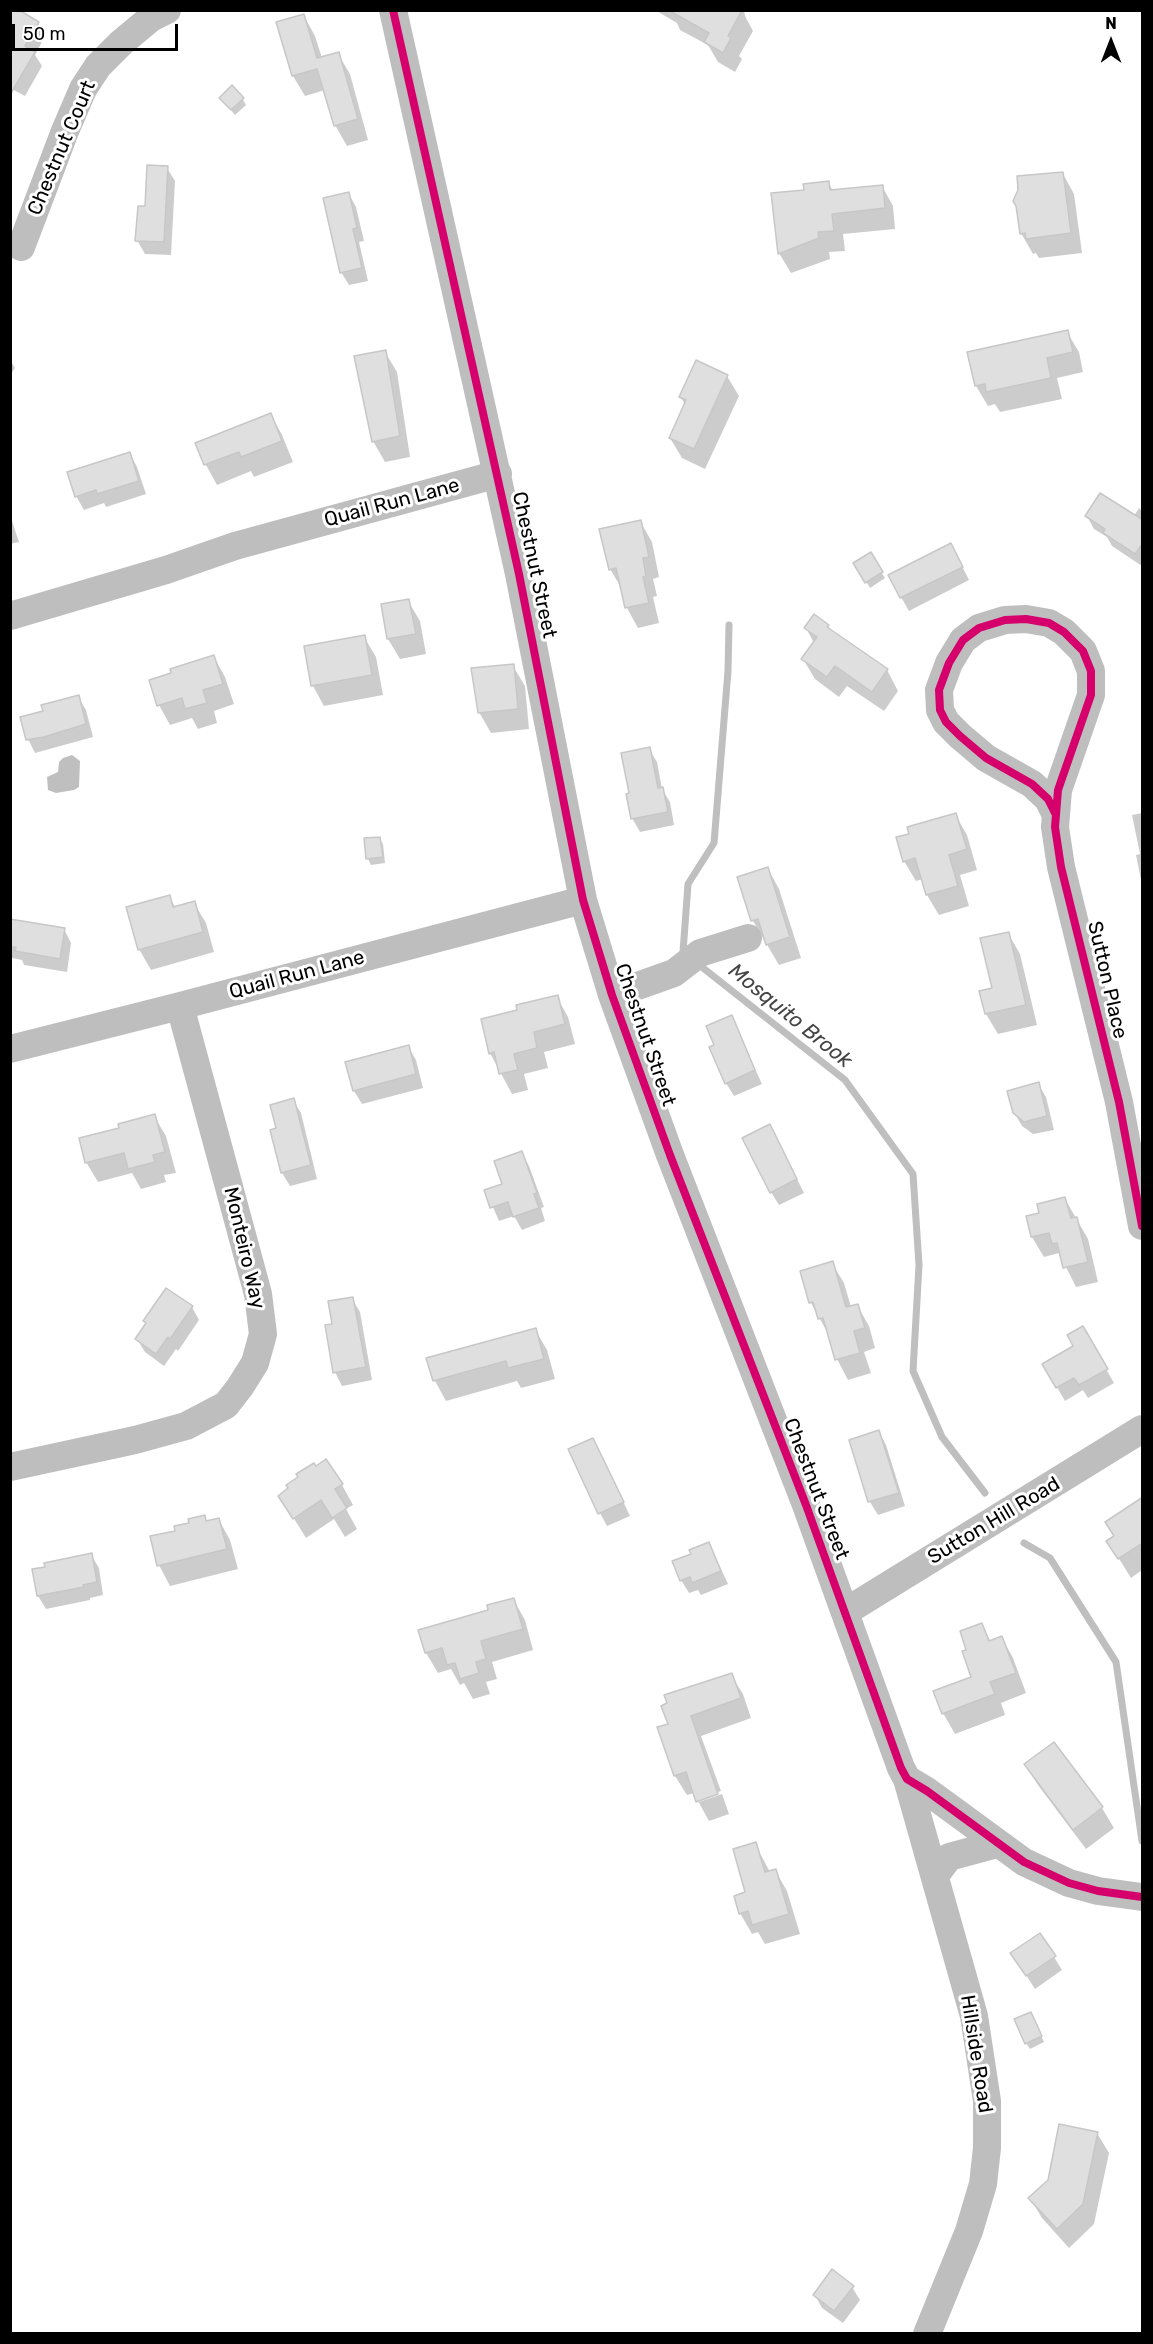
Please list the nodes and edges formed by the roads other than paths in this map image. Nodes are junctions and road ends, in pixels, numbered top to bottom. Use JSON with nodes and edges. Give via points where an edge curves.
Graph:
{"nodes":[{"id":1,"x":167,"y":10,"type":"edge"},
{"id":2,"x":393,"y":10,"type":"edge"},
{"id":3,"x":21,"y":247,"type":"dead end"},
{"id":4,"x":498,"y":474,"type":"junction"},
{"id":5,"x":10,"y":616,"type":"edge"},
{"id":6,"x":1055,"y":813,"type":"junction"},
{"id":7,"x":583,"y":900,"type":"junction"},
{"id":8,"x":748,"y":938,"type":"dead end"},
{"id":9,"x":612,"y":995,"type":"junction"},
{"id":10,"x":180,"y":1006,"type":"junction"},
{"id":11,"x":10,"y":1048,"type":"edge"},
{"id":12,"x":1143,"y":1226,"type":"edge"},
{"id":13,"x":1143,"y":1429,"type":"edge"},
{"id":14,"x":10,"y":1467,"type":"edge"},
{"id":15,"x":844,"y":1612,"type":"junction"},
{"id":16,"x":907,"y":1779,"type":"junction"},
{"id":17,"x":997,"y":1844,"type":"junction"},
{"id":18,"x":934,"y":1876,"type":"junction"},
{"id":19,"x":1143,"y":1898,"type":"edge"},
{"id":20,"x":927,"y":2334,"type":"edge"}],
"edges":[{"from":1,"to":3,"type":"street","name":"Chestnut Court","via":[[121,43],[98,66],[83,89]]},
{"from":2,"to":4,"type":"street","name":"Chestnut Street"},
{"from":4,"to":5,"type":"street","name":"Quail Run Lane","via":[[235,546]]},
{"from":4,"to":7,"type":"street","name":"Chestnut Street"},
{"from":6,"to":6,"type":"street","name":"Sutton Place","via":[[1064,770],[1090,695],[1092,676],[1088,662],[1083,651],[1049,623],[1005,620],[979,628],[963,640],[950,663],[939,690],[940,710],[946,722],[986,758],[1032,784],[1048,799]]},
{"from":6,"to":12,"type":"street","name":"Sutton Place","via":[[1061,867],[1116,1092]]},
{"from":7,"to":9,"type":"street","name":"Chestnut Street"},
{"from":7,"to":10,"type":"street","name":"Quail Run Lane"},
{"from":8,"to":9,"type":"street","via":[[700,953],[674,973]]},
{"from":9,"to":15,"type":"street","name":"Chestnut Street"},
{"from":10,"to":11,"type":"street","name":"Quail Run Lane"},
{"from":10,"to":14,"type":"street","name":"Monteiro Way","via":[[258,1294],[263,1334],[255,1363],[226,1405],[186,1426]]},
{"from":13,"to":15,"type":"street","name":"Sutton Hill Road"},
{"from":15,"to":16,"type":"street","name":"Chestnut Street"},
{"from":16,"to":17,"type":"street"},
{"from":16,"to":18,"type":"street","name":"Hillside Road"},
{"from":17,"to":18,"type":"street","via":[[949,1857]]},
{"from":17,"to":19,"type":"street","via":[[1069,1883]]},
{"from":18,"to":20,"type":"street","name":"Hillside Road","via":[[974,2016],[987,2101],[987,2148],[983,2184],[969,2231]]}]}
